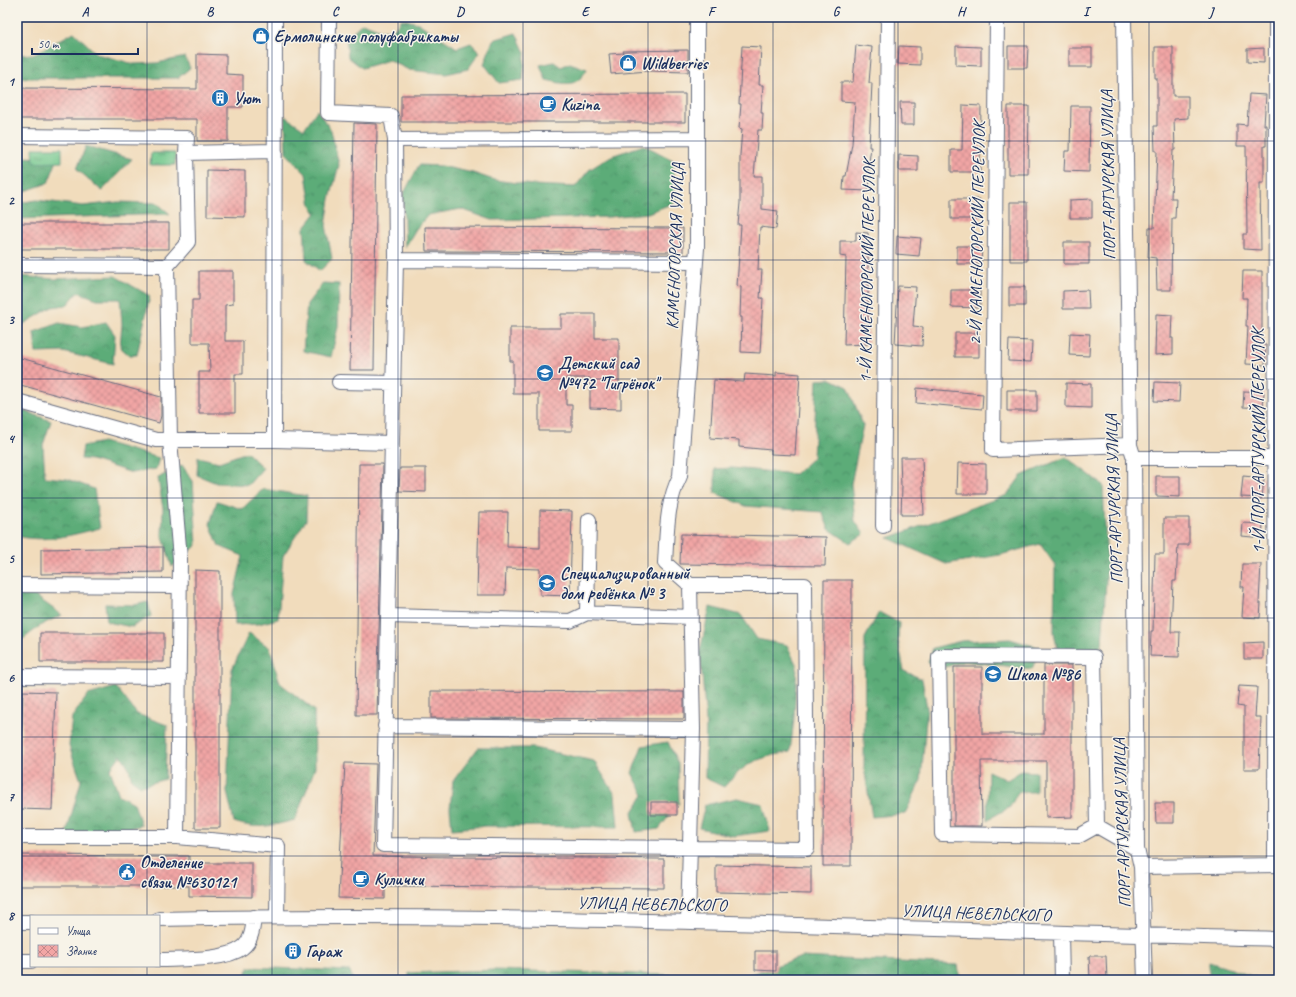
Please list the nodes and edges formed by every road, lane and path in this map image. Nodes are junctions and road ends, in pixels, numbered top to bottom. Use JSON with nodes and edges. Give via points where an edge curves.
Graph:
{"nodes":[{"id":1,"x":275,"y":17,"type":"edge"},
{"id":2,"x":329,"y":17,"type":"edge"},
{"id":3,"x":697,"y":17,"type":"edge"},
{"id":4,"x":888,"y":17,"type":"edge"},
{"id":5,"x":997,"y":17,"type":"edge"},
{"id":6,"x":1124,"y":17,"type":"edge"},
{"id":7,"x":1276,"y":17,"type":"edge"},
{"id":8,"x":17,"y":136,"type":"edge"},
{"id":9,"x":697,"y":138,"type":"junction"},
{"id":10,"x":395,"y":140,"type":"junction"},
{"id":11,"x":275,"y":151,"type":"junction"},
{"id":12,"x":186,"y":153,"type":"junction"},
{"id":13,"x":396,"y":260,"type":"junction"},
{"id":14,"x":696,"y":262,"type":"junction"},
{"id":15,"x":17,"y":265,"type":"edge"},
{"id":16,"x":167,"y":266,"type":"junction"},
{"id":17,"x":339,"y":382,"type":"dead end"},
{"id":18,"x":393,"y":383,"type":"junction"},
{"id":19,"x":17,"y":401,"type":"edge"},
{"id":20,"x":170,"y":440,"type":"junction"},
{"id":21,"x":274,"y":440,"type":"junction"},
{"id":22,"x":392,"y":443,"type":"junction"},
{"id":23,"x":1132,"y":451,"type":"junction"},
{"id":24,"x":1278,"y":458,"type":"edge"},
{"id":25,"x":589,"y":520,"type":"dead end"},
{"id":26,"x":883,"y":526,"type":"dead end"},
{"id":27,"x":17,"y":585,"type":"edge"},
{"id":28,"x":690,"y":585,"type":"junction"},
{"id":29,"x":180,"y":586,"type":"junction"},
{"id":30,"x":587,"y":614,"type":"junction"},
{"id":31,"x":388,"y":616,"type":"junction"},
{"id":32,"x":691,"y":617,"type":"junction"},
{"id":33,"x":17,"y":676,"type":"edge"},
{"id":34,"x":179,"y":677,"type":"junction"},
{"id":35,"x":385,"y":726,"type":"junction"},
{"id":36,"x":693,"y":729,"type":"junction"},
{"id":37,"x":1097,"y":826,"type":"junction"},
{"id":38,"x":17,"y":837,"type":"edge"},
{"id":39,"x":177,"y":837,"type":"junction"},
{"id":40,"x":689,"y":849,"type":"junction"},
{"id":41,"x":1137,"y":849,"type":"junction"},
{"id":42,"x":1277,"y":865,"type":"edge"},
{"id":43,"x":1141,"y":867,"type":"junction"},
{"id":44,"x":277,"y":916,"type":"junction"},
{"id":45,"x":254,"y":917,"type":"junction"},
{"id":46,"x":160,"y":919,"type":"edge"},
{"id":47,"x":17,"y":922,"type":"edge"},
{"id":48,"x":30,"y":922,"type":"edge"},
{"id":49,"x":688,"y":922,"type":"junction"},
{"id":50,"x":1061,"y":933,"type":"junction"},
{"id":51,"x":1144,"y":936,"type":"junction"},
{"id":52,"x":1279,"y":939,"type":"edge"},
{"id":53,"x":160,"y":960,"type":"edge"},
{"id":54,"x":17,"y":961,"type":"edge"},
{"id":55,"x":30,"y":961,"type":"edge"},
{"id":56,"x":1062,"y":980,"type":"edge"},
{"id":57,"x":1145,"y":980,"type":"edge"}],
"edges":[{"from":1,"to":11,"type":"street"},
{"from":2,"to":10,"type":"street","via":[[328,113],[391,116]]},
{"from":3,"to":9,"type":"street","name":"КАМЕНОГОРСКАЯ УЛИЦА"},
{"from":4,"to":26,"type":"street","name":"1-Й КАМЕНОГОРСКИЙ ПЕРЕУЛОК"},
{"from":5,"to":23,"type":"street","name":"2-Й КАМЕНОГОРСКИЙ ПЕРЕУЛОК","via":[[993,450]]},
{"from":6,"to":23,"type":"street","name":"ПОРТ-АРТУРСКАЯ УЛИЦА"},
{"from":7,"to":24,"type":"street","name":"1-Й ПОРТ-АРТУРСКИЙ ПЕРЕУЛОК"},
{"from":8,"to":12,"type":"street","via":[[187,138]]},
{"from":9,"to":10,"type":"street"},
{"from":9,"to":14,"type":"street","name":"КАМЕНОГОРСКАЯ УЛИЦА"},
{"from":10,"to":13,"type":"street"},
{"from":11,"to":12,"type":"street"},
{"from":11,"to":21,"type":"street"},
{"from":12,"to":16,"type":"street","via":[[188,242]]},
{"from":13,"to":14,"type":"street"},
{"from":13,"to":18,"type":"street"},
{"from":14,"to":28,"type":"street","name":"КАМЕНОГОРСКАЯ УЛИЦА","via":[[680,476],[673,490],[668,514],[665,563]]},
{"from":15,"to":16,"type":"street"},
{"from":16,"to":20,"type":"street"},
{"from":17,"to":18,"type":"street"},
{"from":18,"to":22,"type":"street"},
{"from":19,"to":20,"type":"street","via":[[156,440]]},
{"from":20,"to":21,"type":"street"},
{"from":20,"to":29,"type":"street"},
{"from":21,"to":22,"type":"street"},
{"from":22,"to":31,"type":"street"},
{"from":23,"to":24,"type":"street"},
{"from":23,"to":41,"type":"street","name":"ПОРТ-АРТУРСКАЯ УЛИЦА"},
{"from":24,"to":42,"type":"street","name":"1-Й ПОРТ-АРТУРСКИЙ ПЕРЕУЛОК"},
{"from":25,"to":30,"type":"street"},
{"from":27,"to":29,"type":"street"},
{"from":28,"to":32,"type":"street"},
{"from":28,"to":40,"type":"street","via":[[805,585],[806,849]]},
{"from":29,"to":34,"type":"street"},
{"from":30,"to":31,"type":"street","via":[[570,620]]},
{"from":30,"to":32,"type":"street"},
{"from":31,"to":35,"type":"street"},
{"from":32,"to":36,"type":"street"},
{"from":33,"to":34,"type":"street"},
{"from":34,"to":39,"type":"street"},
{"from":35,"to":36,"type":"street"},
{"from":35,"to":40,"type":"street","via":[[383,845]]},
{"from":36,"to":40,"type":"street"},
{"from":37,"to":37,"type":"street","via":[[1094,657],[939,656],[942,834],[1079,836]]},
{"from":37,"to":41,"type":"street"},
{"from":38,"to":39,"type":"street"},
{"from":39,"to":44,"type":"street","via":[[278,846]]},
{"from":40,"to":49,"type":"street"},
{"from":41,"to":43,"type":"street","name":"ПОРТ-АРТУРСКАЯ УЛИЦА"},
{"from":42,"to":43,"type":"street"},
{"from":43,"to":51,"type":"street","name":"ПОРТ-АРТУРСКАЯ УЛИЦА"},
{"from":44,"to":45,"type":"street","name":"УЛИЦА НЕВЕЛЬСКОГО"},
{"from":44,"to":49,"type":"street","name":"УЛИЦА НЕВЕЛЬСКОГО"},
{"from":45,"to":46,"type":"street","name":"УЛИЦА НЕВЕЛЬСКОГО"},
{"from":45,"to":53,"type":"street","via":[[252,932],[243,948],[223,956]]},
{"from":47,"to":48,"type":"street"},
{"from":49,"to":50,"type":"street","name":"УЛИЦА НЕВЕЛЬСКОГО"},
{"from":50,"to":51,"type":"street","name":"УЛИЦА НЕВЕЛЬСКОГО"},
{"from":50,"to":56,"type":"street"},
{"from":51,"to":52,"type":"street","name":"УЛИЦА НЕВЕЛЬСКОГО"},
{"from":51,"to":57,"type":"street","name":"ПОРТ-АРТУРСКАЯ УЛИЦА"},
{"from":54,"to":55,"type":"street"}]}
